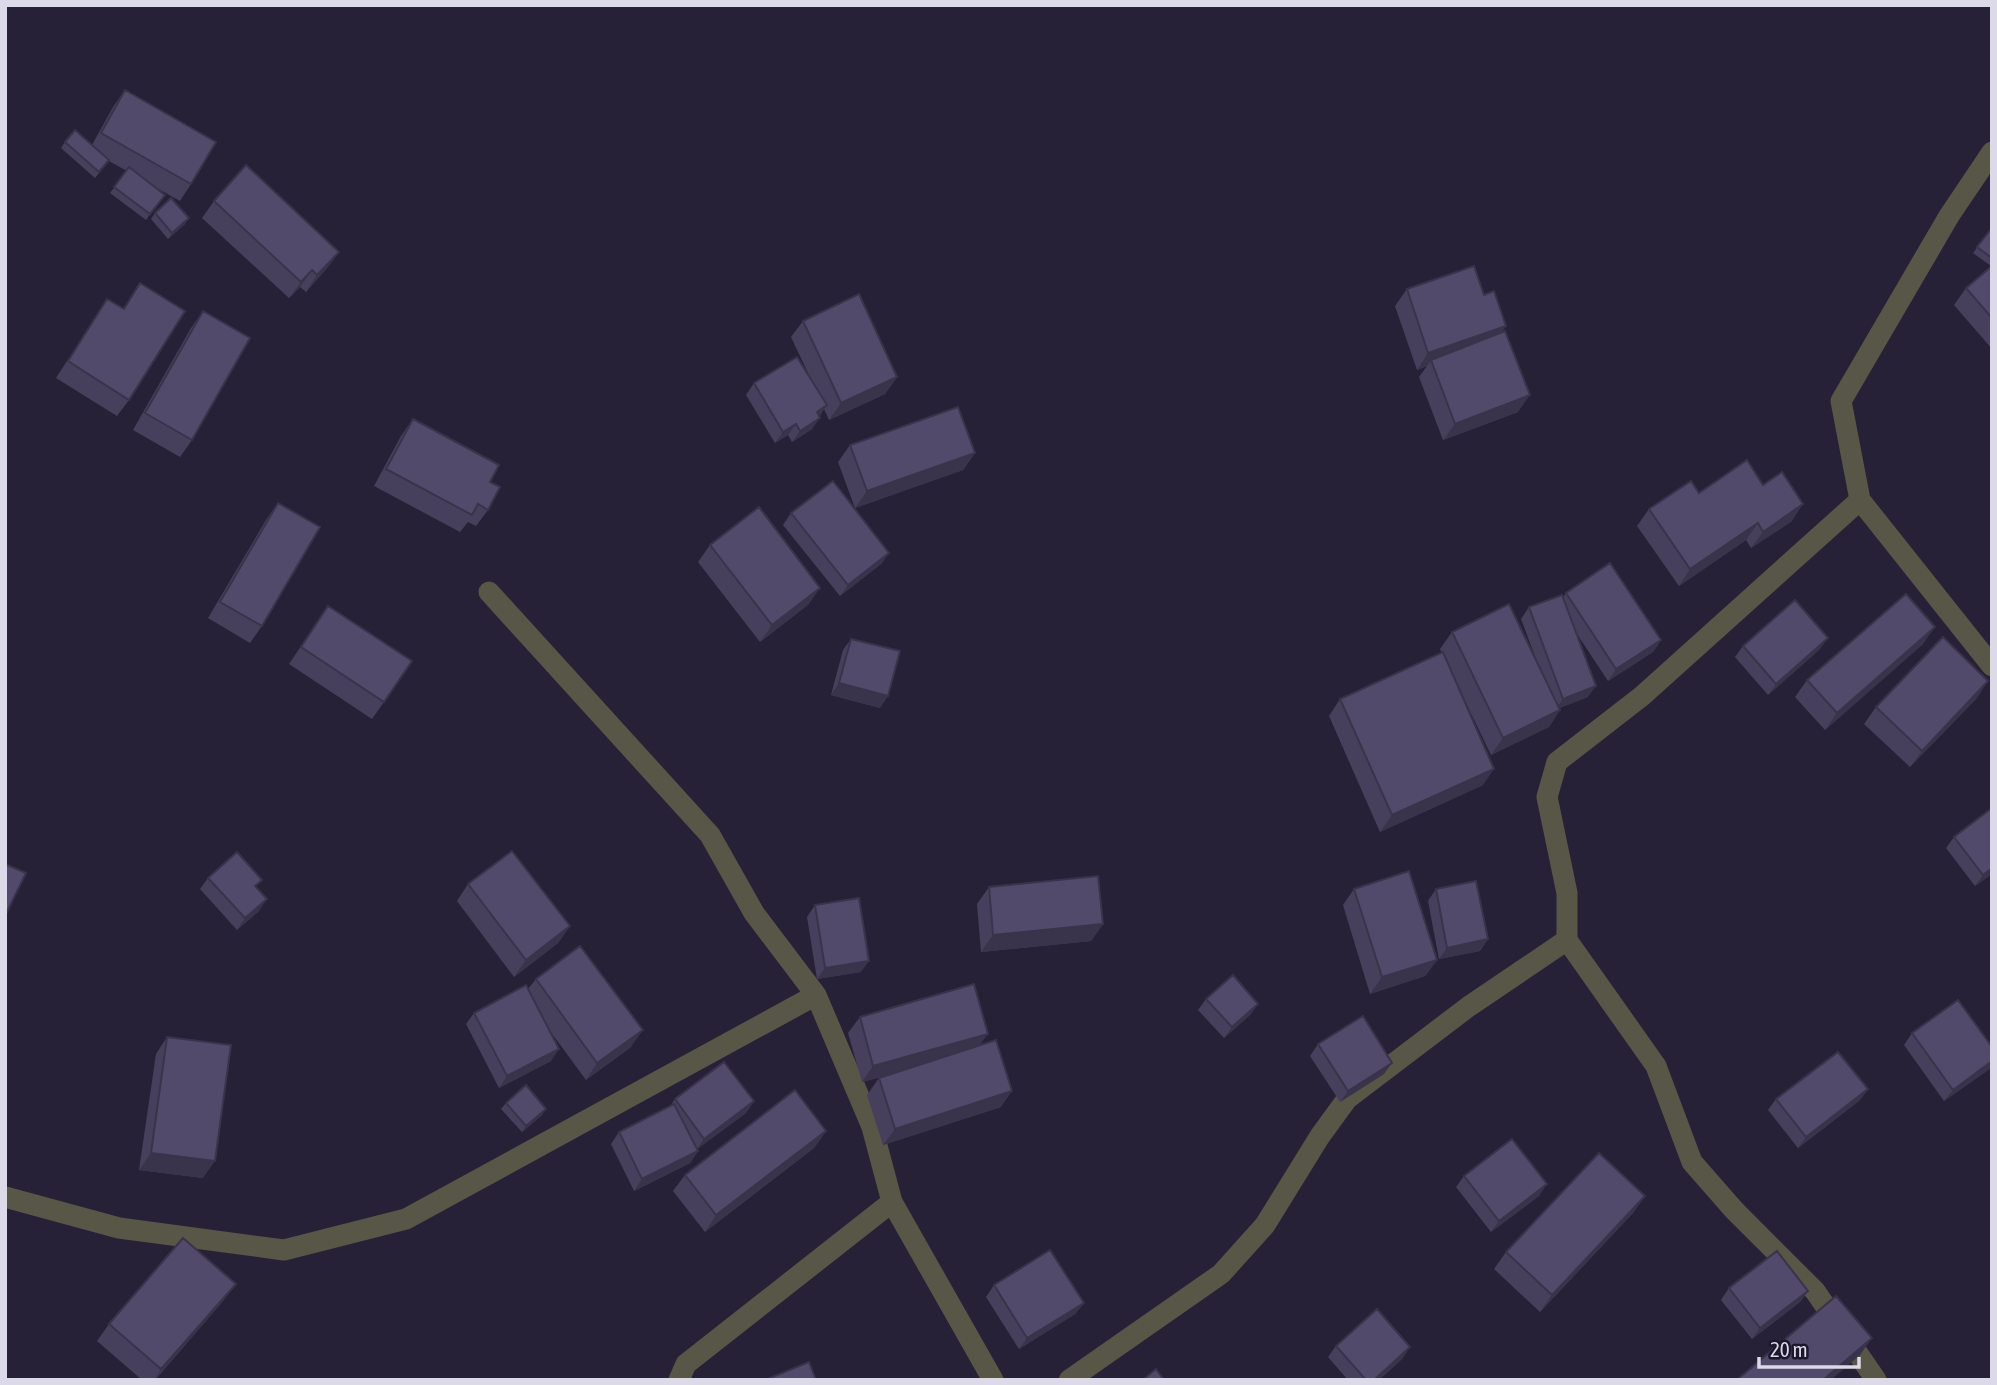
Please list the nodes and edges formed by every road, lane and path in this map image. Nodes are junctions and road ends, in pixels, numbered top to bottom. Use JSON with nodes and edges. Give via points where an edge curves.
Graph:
{"nodes":[{"id":1,"x":1992,"y":152,"type":"edge"},
{"id":2,"x":1860,"y":500,"type":"junction"},
{"id":3,"x":489,"y":592,"type":"dead end"},
{"id":4,"x":1992,"y":666,"type":"edge"},
{"id":5,"x":1567,"y":940,"type":"junction"},
{"id":6,"x":816,"y":995,"type":"junction"},
{"id":7,"x":5,"y":1197,"type":"edge"},
{"id":8,"x":892,"y":1202,"type":"junction"},
{"id":9,"x":679,"y":1380,"type":"edge"},
{"id":10,"x":993,"y":1380,"type":"edge"},
{"id":11,"x":1069,"y":1380,"type":"edge"},
{"id":12,"x":1876,"y":1380,"type":"edge"}],
"edges":[{"from":1,"to":2,"type":"street","via":[[1949,216],[1841,401]]},
{"from":2,"to":4,"type":"street"},
{"from":2,"to":5,"type":"street","via":[[1642,696],[1557,762],[1547,797],[1567,893]]},
{"from":3,"to":6,"type":"street","via":[[710,835],[754,913]]},
{"from":5,"to":11,"type":"street","via":[[1468,1007],[1348,1099],[1265,1225],[1221,1274]]},
{"from":5,"to":12,"type":"street","via":[[1656,1066],[1692,1162],[1815,1291]]},
{"from":6,"to":7,"type":"street","via":[[406,1219],[284,1250],[119,1228]]},
{"from":6,"to":8,"type":"street","via":[[872,1127]]},
{"from":8,"to":9,"type":"street","via":[[686,1364]]},
{"from":8,"to":10,"type":"street"}]}
